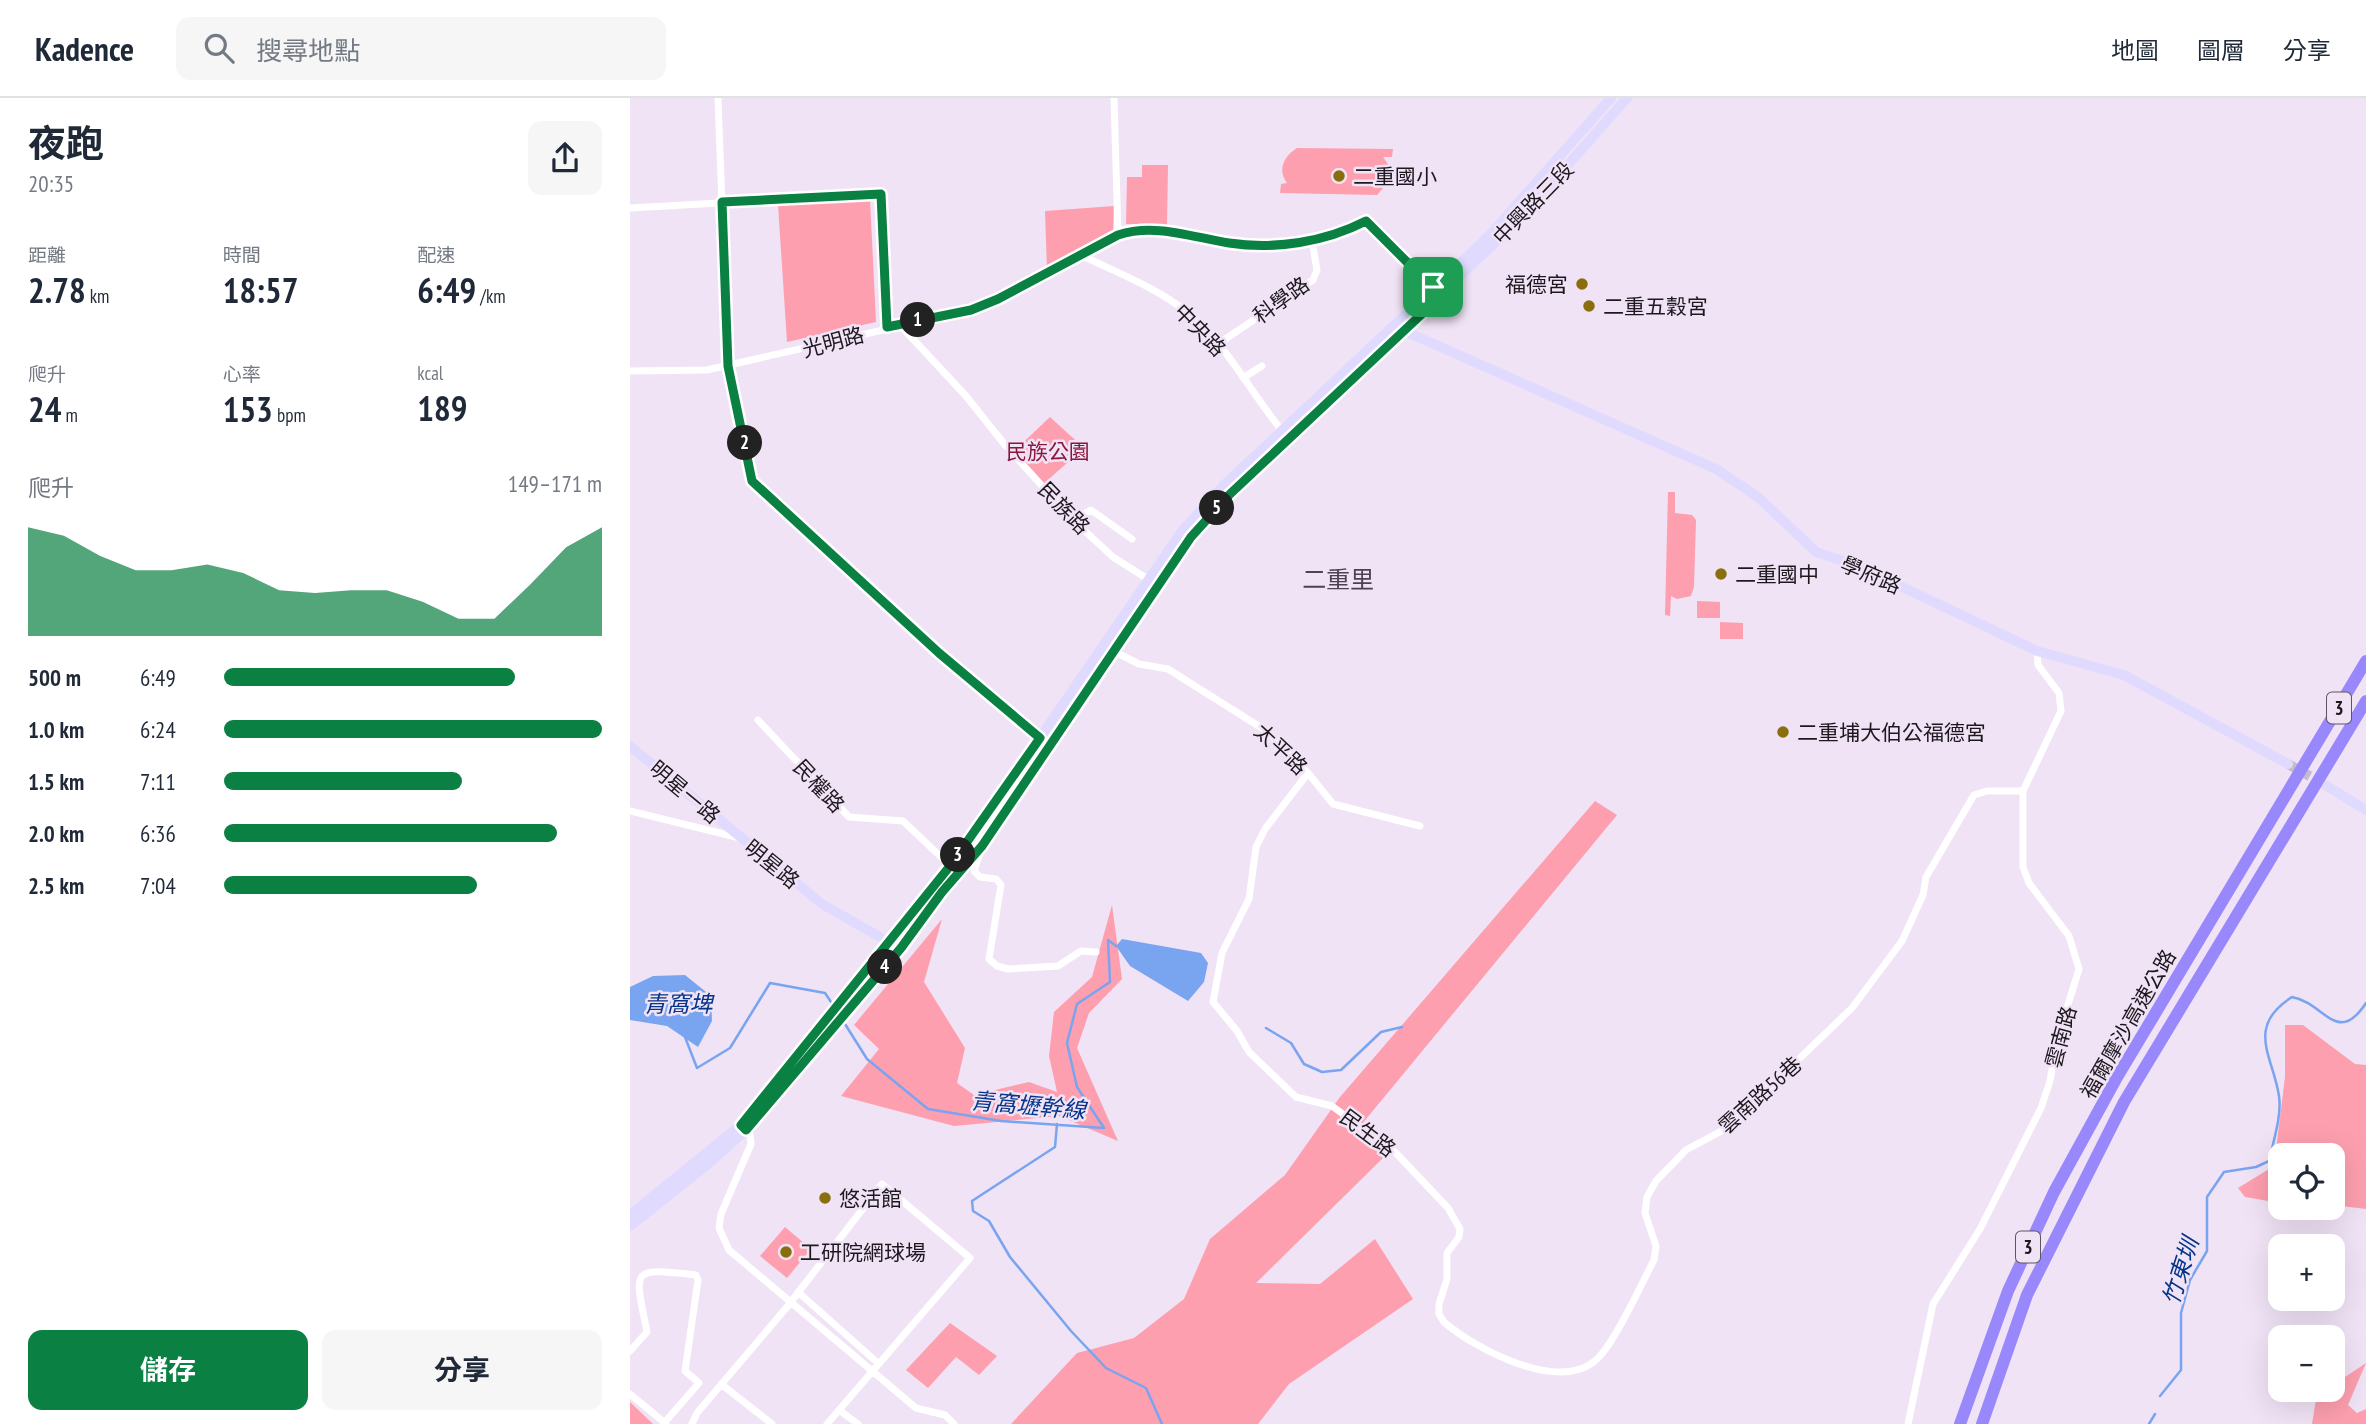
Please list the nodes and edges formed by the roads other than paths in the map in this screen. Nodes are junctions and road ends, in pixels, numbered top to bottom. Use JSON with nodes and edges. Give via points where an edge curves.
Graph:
{"nodes":[{"id":1,"x":718,"y":98,"type":"edge"},
{"id":2,"x":1114,"y":98,"type":"edge"},
{"id":3,"x":1611,"y":98,"type":"edge"},
{"id":4,"x":1627,"y":98,"type":"edge"},
{"id":5,"x":722,"y":202,"type":"junction"},
{"id":6,"x":630,"y":208,"type":"edge"},
{"id":7,"x":1118,"y":235,"type":"junction"},
{"id":8,"x":1312,"y":241,"type":"junction"},
{"id":9,"x":1083,"y":256,"type":"junction"},
{"id":10,"x":1433,"y":287,"type":"junction"},
{"id":11,"x":1441,"y":296,"type":"junction"},
{"id":12,"x":899,"y":324,"type":"junction"},
{"id":13,"x":887,"y":327,"type":"junction"},
{"id":14,"x":1399,"y":327,"type":"junction"},
{"id":15,"x":1218,"y":344,"type":"junction"},
{"id":16,"x":728,"y":366,"type":"junction"},
{"id":17,"x":1262,"y":366,"type":"dead end"},
{"id":18,"x":630,"y":371,"type":"edge"},
{"id":19,"x":1243,"y":378,"type":"junction"},
{"id":20,"x":1281,"y":430,"type":"junction"},
{"id":21,"x":1289,"y":439,"type":"junction"},
{"id":22,"x":1073,"y":520,"type":"junction"},
{"id":23,"x":1132,"y":539,"type":"dead end"},
{"id":24,"x":1153,"y":582,"type":"junction"},
{"id":25,"x":1109,"y":648,"type":"junction"},
{"id":26,"x":2037,"y":651,"type":"junction"},
{"id":27,"x":2366,"y":661,"type":"edge"},
{"id":28,"x":2366,"y":701,"type":"edge"},
{"id":29,"x":758,"y":720,"type":"dead end"},
{"id":30,"x":1044,"y":742,"type":"junction"},
{"id":31,"x":630,"y":746,"type":"edge"},
{"id":32,"x":2288,"y":764,"type":"tunnel mouth"},
{"id":33,"x":1308,"y":773,"type":"junction"},
{"id":34,"x":2325,"y":785,"type":"tunnel mouth"},
{"id":35,"x":2024,"y":792,"type":"junction"},
{"id":36,"x":2366,"y":810,"type":"edge"},
{"id":37,"x":630,"y":811,"type":"edge"},
{"id":38,"x":1420,"y":826,"type":"dead end"},
{"id":39,"x":740,"y":838,"type":"junction"},
{"id":40,"x":971,"y":838,"type":"junction"},
{"id":41,"x":982,"y":846,"type":"junction"},
{"id":42,"x":950,"y":866,"type":"junction"},
{"id":43,"x":959,"y":874,"type":"junction"},
{"id":44,"x":889,"y":939,"type":"junction"},
{"id":45,"x":901,"y":948,"type":"junction"},
{"id":46,"x":1096,"y":952,"type":"dead end"},
{"id":47,"x":743,"y":1127,"type":"junction"},
{"id":48,"x":630,"y":1215,"type":"edge"},
{"id":49,"x":1457,"y":1221,"type":"joint"},
{"id":50,"x":630,"y":1226,"type":"edge"},
{"id":51,"x":797,"y":1292,"type":"junction"},
{"id":52,"x":791,"y":1301,"type":"junction"},
{"id":53,"x":630,"y":1352,"type":"edge"},
{"id":54,"x":879,"y":1364,"type":"junction"},
{"id":55,"x":722,"y":1384,"type":"junction"},
{"id":56,"x":630,"y":1394,"type":"edge"},
{"id":57,"x":839,"y":1410,"type":"junction"},
{"id":58,"x":665,"y":1423,"type":"edge"},
{"id":59,"x":692,"y":1424,"type":"edge"},
{"id":60,"x":772,"y":1424,"type":"edge"},
{"id":61,"x":827,"y":1424,"type":"edge"},
{"id":62,"x":858,"y":1424,"type":"edge"},
{"id":63,"x":954,"y":1424,"type":"edge"},
{"id":64,"x":1908,"y":1424,"type":"edge"},
{"id":65,"x":1960,"y":1424,"type":"edge"},
{"id":66,"x":1982,"y":1424,"type":"edge"}],
"edges":[{"from":1,"to":5,"type":"street"},
{"from":2,"to":7,"type":"street"},
{"from":3,"to":10,"type":"main road","name":"中興路三段","via":[[1514,210]]},
{"from":4,"to":11,"type":"main road","name":"中興路三段","via":[[1541,198]]},
{"from":5,"to":6,"type":"street"},
{"from":5,"to":13,"type":"street","via":[[881,194]]},
{"from":5,"to":16,"type":"street"},
{"from":7,"to":8,"type":"street","name":"光明路","via":[[1136,229],[1160,230],[1259,246]]},
{"from":7,"to":9,"type":"street","name":"光明路"},
{"from":8,"to":10,"type":"street","name":"光明路","via":[[1366,221]]},
{"from":8,"to":15,"type":"street","name":"科學路","via":[[1317,270],[1312,280]]},
{"from":9,"to":12,"type":"street","name":"光明路","via":[[971,310]]},
{"from":9,"to":15,"type":"street","name":"中央路","via":[[1168,298]]},
{"from":10,"to":11,"type":"street","name":"光明路"},
{"from":10,"to":14,"type":"main road","name":"中興路三段"},
{"from":11,"to":14,"type":"main road","name":"中興路三段"},
{"from":12,"to":13,"type":"street","name":"光明路"},
{"from":12,"to":22,"type":"street","name":"民族路"},
{"from":13,"to":16,"type":"street","name":"光明路"},
{"from":14,"to":20,"type":"main road","name":"中興路三段"},
{"from":14,"to":21,"type":"main road","name":"中興路三段"},
{"from":14,"to":26,"type":"main road","name":"學府路","via":[[1716,469],[1758,497],[1816,552],[1858,566]]},
{"from":15,"to":19,"type":"street","name":"中央路"},
{"from":16,"to":18,"type":"street","name":"光明路"},
{"from":16,"to":30,"type":"street","via":[[752,481],[939,653]]},
{"from":17,"to":19,"type":"street"},
{"from":19,"to":20,"type":"street","name":"中央路"},
{"from":20,"to":21,"type":"street","name":"中央路"},
{"from":20,"to":24,"type":"main road","name":"中興路三段","via":[[1182,531]]},
{"from":21,"to":24,"type":"main road","name":"中興路三段","via":[[1230,494]]},
{"from":22,"to":23,"type":"street","via":[[1091,510]]},
{"from":22,"to":24,"type":"street","name":"民族路","via":[[1114,557]]},
{"from":24,"to":25,"type":"main road","name":"中興路三段"},
{"from":25,"to":30,"type":"main road","name":"中興路三段"},
{"from":25,"to":33,"type":"street","name":"太平路","via":[[1139,664],[1180,676],[1268,732]]},
{"from":26,"to":32,"type":"main road","name":"學府路","via":[[2124,675]]},
{"from":26,"to":35,"type":"street","name":"雲南路","via":[[2038,665],[2059,693],[2061,710]]},
{"from":27,"to":65,"type":"highway","name":"福爾摩沙高速公路","number":"3","via":[[2054,1192],[2008,1291]]},
{"from":28,"to":66,"type":"highway","name":"福爾摩沙高速公路","number":"3","via":[[2124,1102],[2027,1295]]},
{"from":29,"to":42,"type":"street","name":"民權路","via":[[849,817],[903,821]]},
{"from":30,"to":40,"type":"main road","name":"中興路三段"},
{"from":30,"to":41,"type":"main road","name":"中興路三段"},
{"from":31,"to":39,"type":"main road","name":"明星一路"},
{"from":33,"to":38,"type":"street","name":"太平路","via":[[1333,804]]},
{"from":33,"to":49,"type":"street","name":"民生路","via":[[1256,847],[1249,899],[1222,953],[1213,1002],[1249,1052],[1296,1097],[1332,1106],[1372,1132],[1439,1197]]},
{"from":34,"to":36,"type":"main road"},
{"from":35,"to":49,"type":"street","name":"雲南路56巷","via":[[1974,795],[1926,877],[1923,895],[1902,941],[1852,1008],[1727,1128],[1686,1150],[1656,1181],[1645,1213],[1656,1246],[1654,1260],[1597,1360],[1562,1373],[1545,1373],[1453,1330],[1439,1314],[1447,1253],[1459,1237]]},
{"from":35,"to":64,"type":"street","name":"雲南路","via":[[2023,867],[2029,883],[2069,936],[2079,970],[2041,1108],[1980,1229],[1933,1304]]},
{"from":37,"to":39,"type":"street","name":"明星路"},
{"from":39,"to":44,"type":"main road","name":"明星路","via":[[822,904]]},
{"from":40,"to":41,"type":"street"},
{"from":40,"to":42,"type":"main road","name":"中興路三段"},
{"from":41,"to":43,"type":"main road","name":"中興路三段"},
{"from":41,"to":46,"type":"street","via":[[974,871],[980,877],[996,879],[1001,886],[989,948],[989,959],[996,966],[1058,966],[1082,951]]},
{"from":42,"to":43,"type":"street","name":"民權路"},
{"from":42,"to":44,"type":"main road","name":"中興路三段"},
{"from":43,"to":45,"type":"main road","name":"中興路三段"},
{"from":44,"to":45,"type":"main road","name":"明星路"},
{"from":44,"to":47,"type":"main road","name":"中興路三段"},
{"from":45,"to":47,"type":"main road","name":"中興路三段"},
{"from":47,"to":48,"type":"main road"},
{"from":47,"to":50,"type":"main road","via":[[708,1164]]},
{"from":47,"to":52,"type":"street","via":[[751,1144],[721,1214],[722,1239],[739,1260]]},
{"from":51,"to":52,"type":"street"},
{"from":51,"to":54,"type":"street"},
{"from":51,"to":54,"type":"street","via":[[882,1184],[970,1258]]},
{"from":52,"to":55,"type":"street"},
{"from":52,"to":63,"type":"street","via":[[916,1408],[945,1415]]},
{"from":53,"to":58,"type":"street","via":[[647,1332],[638,1282],[642,1274],[649,1270],[696,1275],[685,1371],[699,1383]]},
{"from":54,"to":57,"type":"street"},
{"from":55,"to":59,"type":"street"},
{"from":55,"to":60,"type":"street"},
{"from":56,"to":58,"type":"street"},
{"from":57,"to":61,"type":"street"},
{"from":57,"to":62,"type":"street"}]}
